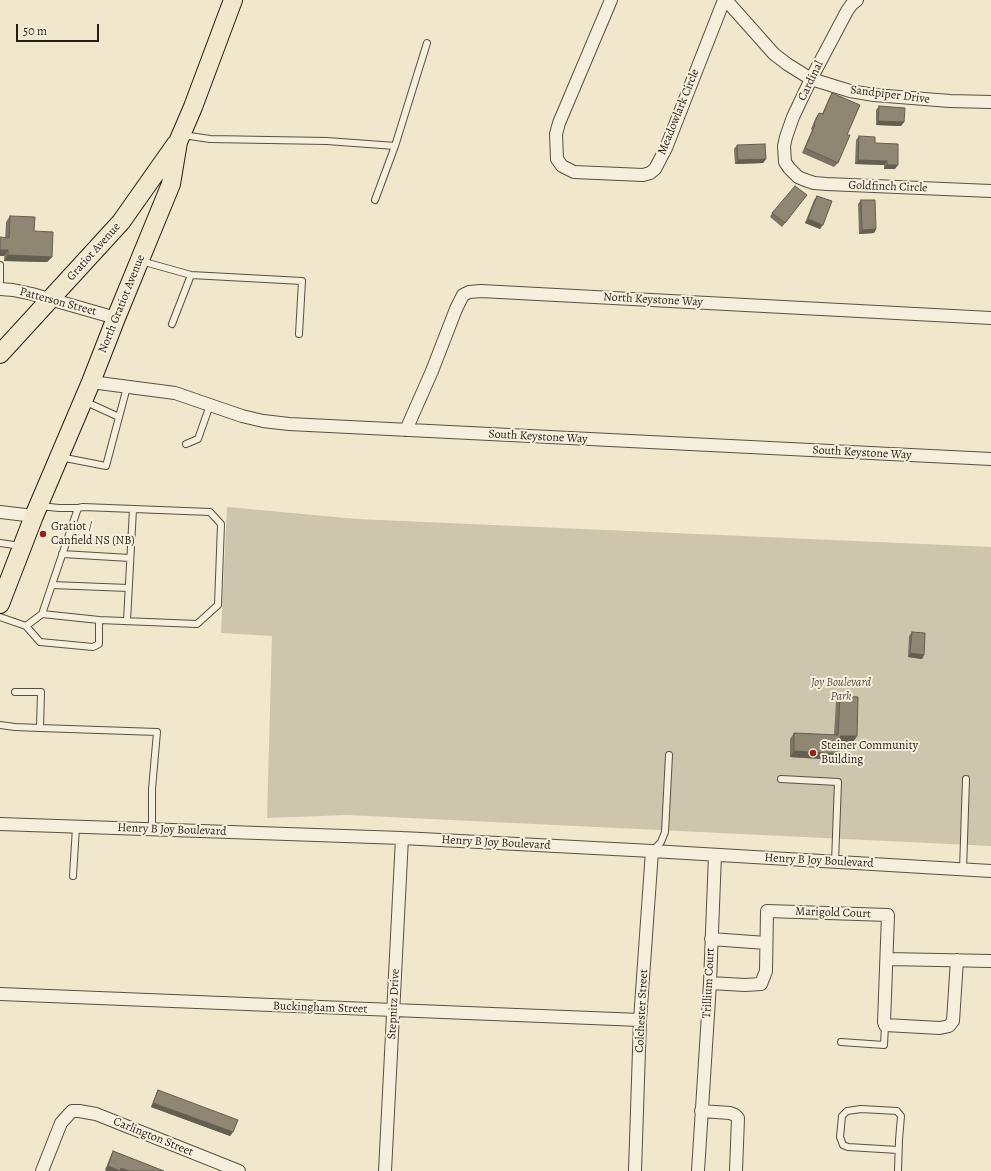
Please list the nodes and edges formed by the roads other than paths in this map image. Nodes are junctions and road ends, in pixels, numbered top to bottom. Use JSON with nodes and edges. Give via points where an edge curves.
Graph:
{"nodes":[{"id":1,"x":233,"y":0,"type":"edge"},
{"id":2,"x":611,"y":0,"type":"edge"},
{"id":3,"x":725,"y":0,"type":"edge"},
{"id":4,"x":857,"y":0,"type":"edge"},
{"id":5,"x":427,"y":43,"type":"dead end"},
{"id":6,"x":811,"y":79,"type":"junction"},
{"id":7,"x":991,"y":102,"type":"edge"},
{"id":8,"x":180,"y":138,"type":"junction"},
{"id":9,"x":395,"y":146,"type":"junction"},
{"id":10,"x":789,"y":168,"type":"joint"},
{"id":11,"x":991,"y":191,"type":"edge"},
{"id":12,"x":375,"y":200,"type":"dead end"},
{"id":13,"x":139,"y":261,"type":"junction"},
{"id":14,"x":0,"y":266,"type":"edge"},
{"id":15,"x":191,"y":275,"type":"junction"},
{"id":16,"x":0,"y":282,"type":"edge"},
{"id":17,"x":0,"y":289,"type":"edge"},
{"id":18,"x":50,"y":299,"type":"junction"},
{"id":19,"x":116,"y":318,"type":"junction"},
{"id":20,"x":991,"y":318,"type":"edge"},
{"id":21,"x":172,"y":324,"type":"dead end"},
{"id":22,"x":299,"y":334,"type":"dead end"},
{"id":23,"x":0,"y":354,"type":"edge"},
{"id":24,"x":91,"y":382,"type":"junction"},
{"id":25,"x":127,"y":387,"type":"junction"},
{"id":26,"x":83,"y":401,"type":"junction"},
{"id":27,"x":210,"y":405,"type":"junction"},
{"id":28,"x":119,"y":416,"type":"junction"},
{"id":29,"x":406,"y":430,"type":"junction"},
{"id":30,"x":186,"y":444,"type":"dead end"},
{"id":31,"x":59,"y":456,"type":"junction"},
{"id":32,"x":991,"y":459,"type":"edge"},
{"id":33,"x":78,"y":508,"type":"junction"},
{"id":34,"x":133,"y":509,"type":"junction"},
{"id":35,"x":36,"y":511,"type":"junction"},
{"id":36,"x":0,"y":512,"type":"edge"},
{"id":37,"x":0,"y":543,"type":"edge"},
{"id":38,"x":22,"y":546,"type":"junction"},
{"id":39,"x":62,"y":554,"type":"junction"},
{"id":40,"x":130,"y":558,"type":"junction"},
{"id":41,"x":52,"y":585,"type":"junction"},
{"id":42,"x":128,"y":588,"type":"junction"},
{"id":43,"x":0,"y":604,"type":"edge"},
{"id":44,"x":42,"y":614,"type":"junction"},
{"id":45,"x":0,"y":617,"type":"edge"},
{"id":46,"x":100,"y":620,"type":"junction"},
{"id":47,"x":127,"y":621,"type":"junction"},
{"id":48,"x":26,"y":626,"type":"junction"},
{"id":49,"x":15,"y":692,"type":"dead end"},
{"id":50,"x":0,"y":725,"type":"edge"},
{"id":51,"x":40,"y":728,"type":"junction"},
{"id":52,"x":669,"y":754,"type":"dead end"},
{"id":53,"x":781,"y":779,"type":"dead end"},
{"id":54,"x":966,"y":779,"type":"dead end"},
{"id":55,"x":0,"y":824,"type":"edge"},
{"id":56,"x":76,"y":827,"type":"junction"},
{"id":57,"x":152,"y":830,"type":"junction"},
{"id":58,"x":402,"y":838,"type":"junction"},
{"id":59,"x":652,"y":851,"type":"junction"},
{"id":60,"x":715,"y":855,"type":"junction"},
{"id":61,"x":835,"y":862,"type":"junction"},
{"id":62,"x":963,"y":870,"type":"junction"},
{"id":63,"x":991,"y":871,"type":"edge"},
{"id":64,"x":73,"y":876,"type":"dead end"},
{"id":65,"x":712,"y":940,"type":"junction"},
{"id":66,"x":766,"y":943,"type":"junction"},
{"id":67,"x":887,"y":959,"type":"junction"},
{"id":68,"x":957,"y":960,"type":"junction"},
{"id":69,"x":991,"y":960,"type":"edge"},
{"id":70,"x":710,"y":983,"type":"junction"},
{"id":71,"x":0,"y":994,"type":"edge"},
{"id":72,"x":394,"y":1011,"type":"junction"},
{"id":73,"x":640,"y":1020,"type":"junction"},
{"id":74,"x":886,"y":1025,"type":"junction"},
{"id":75,"x":841,"y":1042,"type":"dead end"},
{"id":76,"x":701,"y":1111,"type":"junction"},
{"id":77,"x":898,"y":1150,"type":"junction"},
{"id":78,"x":42,"y":1171,"type":"edge"},
{"id":79,"x":239,"y":1171,"type":"edge"},
{"id":80,"x":385,"y":1171,"type":"edge"},
{"id":81,"x":635,"y":1171,"type":"edge"},
{"id":82,"x":698,"y":1171,"type":"edge"},
{"id":83,"x":736,"y":1171,"type":"edge"},
{"id":84,"x":898,"y":1171,"type":"edge"}],
"edges":[{"from":1,"to":8,"type":"main road","name":"North Gratiot Avenue"},
{"from":2,"to":3,"type":"street","name":"Meadowlark Circle","via":[[556,134],[557,159],[562,166],[574,172],[644,175],[655,169],[666,148]]},
{"from":3,"to":6,"type":"street","name":"Sandpiper Drive","via":[[774,54]]},
{"from":4,"to":6,"type":"street","name":"Cardinal","via":[[847,11]]},
{"from":5,"to":9,"type":"lane"},
{"from":6,"to":7,"type":"street","name":"Sandpiper Drive","via":[[850,91],[874,95],[950,102]]},
{"from":6,"to":10,"type":"street","name":"Cardinal","via":[[786,137],[784,153]]},
{"from":8,"to":9,"type":"lane","via":[[327,141]]},
{"from":8,"to":13,"type":"main road","name":"North Gratiot Avenue","via":[[171,184]]},
{"from":8,"to":18,"type":"main road","name":"Gratiot Avenue","via":[[121,222]]},
{"from":9,"to":12,"type":"lane"},
{"from":10,"to":11,"type":"street","name":"Goldfinch Circle","via":[[798,177],[814,183]]},
{"from":13,"to":15,"type":"lane"},
{"from":13,"to":19,"type":"main road","name":"North Gratiot Avenue"},
{"from":14,"to":16,"type":"lane"},
{"from":15,"to":21,"type":"lane"},
{"from":15,"to":22,"type":"lane","via":[[302,282]]},
{"from":17,"to":18,"type":"street","name":"Patterson Street"},
{"from":18,"to":19,"type":"street","name":"Patterson Street"},
{"from":18,"to":23,"type":"main road","name":"Gratiot Avenue"},
{"from":19,"to":24,"type":"main road","name":"North Gratiot Avenue"},
{"from":20,"to":29,"type":"street","name":"North Keystone Way","via":[[469,292],[464,295],[456,309]]},
{"from":24,"to":25,"type":"street","name":"South Keystone Way"},
{"from":24,"to":26,"type":"main road","name":"North Gratiot Avenue"},
{"from":25,"to":27,"type":"street","name":"South Keystone Way","via":[[175,393]]},
{"from":25,"to":28,"type":"lane"},
{"from":26,"to":28,"type":"lane"},
{"from":26,"to":31,"type":"main road","name":"North Gratiot Avenue"},
{"from":27,"to":29,"type":"street","name":"South Keystone Way","via":[[263,421]]},
{"from":27,"to":30,"type":"lane","via":[[198,439]]},
{"from":28,"to":31,"type":"lane","via":[[106,466]]},
{"from":29,"to":32,"type":"street","name":"South Keystone Way"},
{"from":31,"to":35,"type":"main road","name":"North Gratiot Avenue"},
{"from":33,"to":34,"type":"lane"},
{"from":33,"to":35,"type":"lane"},
{"from":33,"to":39,"type":"lane"},
{"from":34,"to":40,"type":"lane"},
{"from":34,"to":47,"type":"lane","via":[[210,512],[221,524],[218,605],[197,624]]},
{"from":35,"to":36,"type":"street"},
{"from":35,"to":38,"type":"main road","name":"North Gratiot Avenue"},
{"from":37,"to":38,"type":"lane"},
{"from":38,"to":43,"type":"main road","name":"North Gratiot Avenue"},
{"from":39,"to":40,"type":"lane"},
{"from":39,"to":41,"type":"lane"},
{"from":40,"to":42,"type":"lane"},
{"from":41,"to":42,"type":"lane"},
{"from":41,"to":44,"type":"lane"},
{"from":42,"to":47,"type":"lane"},
{"from":44,"to":46,"type":"lane"},
{"from":44,"to":48,"type":"lane"},
{"from":45,"to":48,"type":"lane"},
{"from":46,"to":47,"type":"lane"},
{"from":46,"to":48,"type":"lane","via":[[99,644],[93,647],[40,642]]},
{"from":49,"to":51,"type":"lane","via":[[41,692]]},
{"from":50,"to":51,"type":"lane"},
{"from":51,"to":57,"type":"lane","via":[[157,732],[152,789]]},
{"from":52,"to":59,"type":"lane","via":[[665,832],[661,842]]},
{"from":53,"to":61,"type":"lane","via":[[838,782]]},
{"from":54,"to":62,"type":"lane"},
{"from":55,"to":56,"type":"street","name":"Henry B Joy Boulevard"},
{"from":56,"to":57,"type":"street","name":"Henry B Joy Boulevard"},
{"from":56,"to":64,"type":"lane"},
{"from":57,"to":58,"type":"street","name":"Henry B Joy Boulevard"},
{"from":58,"to":59,"type":"street","name":"Henry B Joy Boulevard"},
{"from":58,"to":72,"type":"street","name":"Stepnitz Drive"},
{"from":59,"to":60,"type":"street","name":"Henry B Joy Boulevard"},
{"from":59,"to":73,"type":"street","name":"Colchester Street"},
{"from":60,"to":61,"type":"street","name":"Henry B Joy Boulevard"},
{"from":60,"to":65,"type":"street","name":"Trillium Court"},
{"from":61,"to":62,"type":"street","name":"Henry B Joy Boulevard"},
{"from":62,"to":63,"type":"street","name":"Henry B Joy Boulevard"},
{"from":65,"to":66,"type":"street"},
{"from":65,"to":70,"type":"street","name":"Trillium Court"},
{"from":66,"to":67,"type":"street","name":"Marigold Court","via":[[767,911],[888,915]]},
{"from":66,"to":70,"type":"street","name":"Marigold Court","via":[[766,970],[761,984]]},
{"from":67,"to":68,"type":"street"},
{"from":67,"to":74,"type":"street","name":"Marigold Court","via":[[884,1022]]},
{"from":68,"to":69,"type":"street"},
{"from":68,"to":74,"type":"street","via":[[953,1021],[949,1026],[940,1028]]},
{"from":70,"to":76,"type":"street","name":"Trillium Court"},
{"from":71,"to":72,"type":"street","name":"Buckingham Street"},
{"from":72,"to":73,"type":"street","name":"Buckingham Street"},
{"from":72,"to":80,"type":"street","name":"Stepnitz Drive"},
{"from":73,"to":81,"type":"street","name":"Colchester Street"},
{"from":74,"to":75,"type":"lane","via":[[884,1045]]},
{"from":76,"to":82,"type":"street","name":"Trillium Court"},
{"from":76,"to":83,"type":"street","via":[[730,1113],[738,1118]]},
{"from":77,"to":77,"type":"lane","via":[[901,1116],[897,1111],[860,1109],[847,1111],[842,1116],[840,1137],[843,1145]]},
{"from":77,"to":84,"type":"lane"},
{"from":78,"to":79,"type":"street","name":"Carlington Street","via":[[61,1123],[72,1111],[96,1114]]}]}
